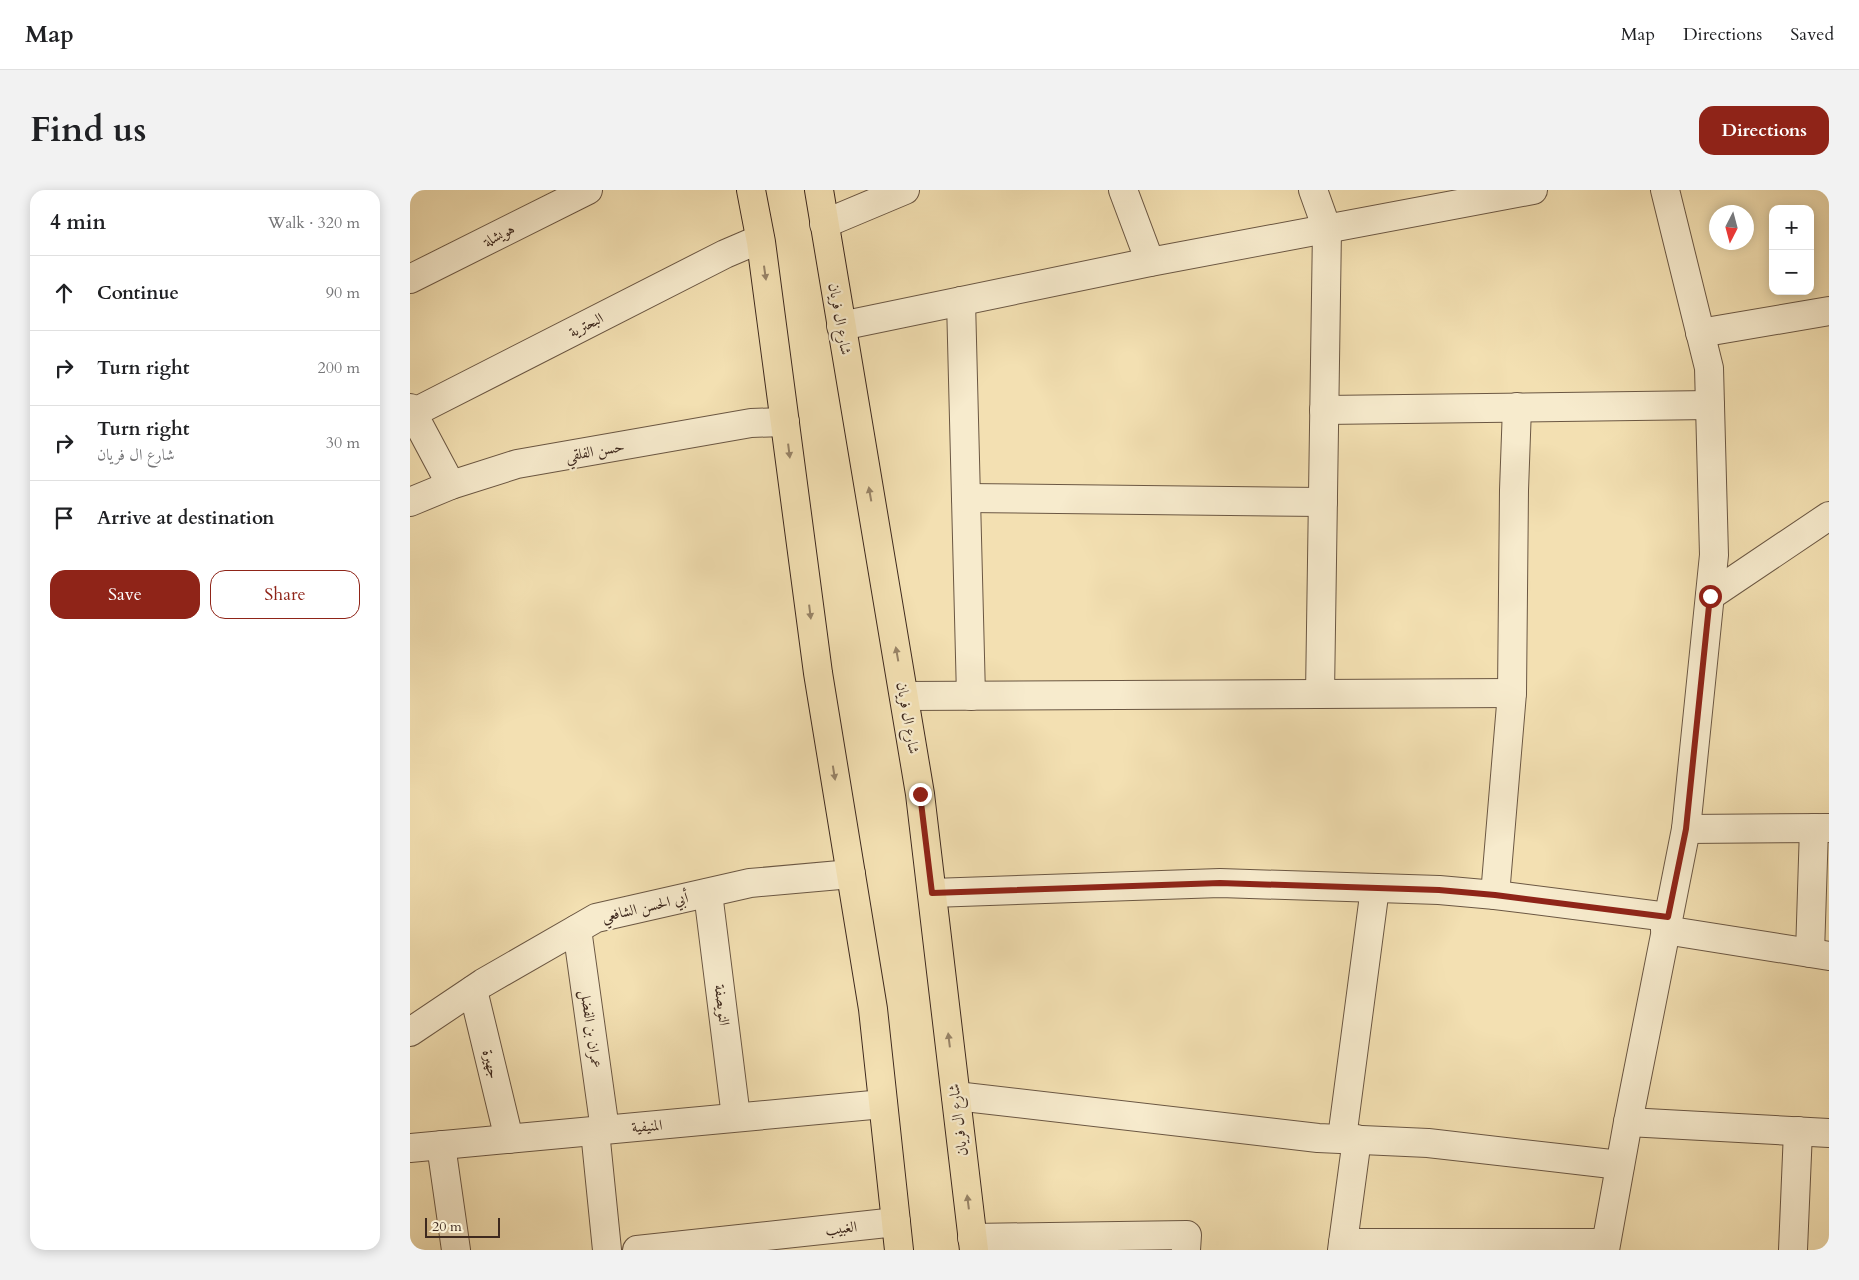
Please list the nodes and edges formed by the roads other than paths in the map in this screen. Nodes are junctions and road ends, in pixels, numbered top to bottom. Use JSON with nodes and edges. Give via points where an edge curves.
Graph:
{"nodes":[{"id":1,"x":588,"y":190,"type":"edge"},
{"id":2,"x":751,"y":190,"type":"edge"},
{"id":3,"x":819,"y":190,"type":"edge"},
{"id":4,"x":905,"y":190,"type":"edge"},
{"id":5,"x":1123,"y":190,"type":"edge"},
{"id":6,"x":1313,"y":190,"type":"edge"},
{"id":7,"x":1533,"y":190,"type":"edge"},
{"id":8,"x":1665,"y":190,"type":"edge"},
{"id":9,"x":824,"y":224,"type":"junction"},
{"id":10,"x":1327,"y":229,"type":"junction"},
{"id":11,"x":760,"y":238,"type":"junction"},
{"id":12,"x":1150,"y":262,"type":"junction"},
{"id":13,"x":410,"y":279,"type":"edge"},
{"id":14,"x":961,"y":302,"type":"junction"},
{"id":15,"x":1829,"y":311,"type":"edge"},
{"id":16,"x":841,"y":326,"type":"junction"},
{"id":17,"x":1700,"y":333,"type":"junction"},
{"id":18,"x":1710,"y":405,"type":"junction"},
{"id":19,"x":1517,"y":407,"type":"junction"},
{"id":20,"x":411,"y":410,"type":"edge"},
{"id":21,"x":1324,"y":410,"type":"junction"},
{"id":22,"x":785,"y":422,"type":"junction"},
{"id":23,"x":451,"y":485,"type":"junction"},
{"id":24,"x":966,"y":498,"type":"junction"},
{"id":25,"x":410,"y":502,"type":"edge"},
{"id":26,"x":1323,"y":502,"type":"junction"},
{"id":27,"x":1829,"y":516,"type":"edge"},
{"id":28,"x":1710,"y":596,"type":"junction"},
{"id":29,"x":1512,"y":693,"type":"junction"},
{"id":30,"x":1320,"y":694,"type":"junction"},
{"id":31,"x":904,"y":696,"type":"junction"},
{"id":32,"x":971,"y":696,"type":"junction"},
{"id":33,"x":1822,"y":828,"type":"edge"},
{"id":34,"x":1686,"y":829,"type":"junction"},
{"id":35,"x":851,"y":874,"type":"junction"},
{"id":36,"x":1375,"y":888,"type":"junction"},
{"id":37,"x":708,"y":892,"type":"junction"},
{"id":38,"x":932,"y":893,"type":"junction"},
{"id":39,"x":1495,"y":895,"type":"junction"},
{"id":40,"x":1667,"y":924,"type":"junction"},
{"id":41,"x":577,"y":929,"type":"junction"},
{"id":42,"x":1820,"y":954,"type":"edge"},
{"id":43,"x":473,"y":990,"type":"junction"},
{"id":44,"x":410,"y":1032,"type":"edge"},
{"id":45,"x":956,"y":1096,"type":"junction"},
{"id":46,"x":883,"y":1104,"type":"junction"},
{"id":47,"x":736,"y":1117,"type":"junction"},
{"id":48,"x":1628,"y":1122,"type":"junction"},
{"id":49,"x":600,"y":1130,"type":"junction"},
{"id":50,"x":1798,"y":1132,"type":"junction"},
{"id":51,"x":1829,"y":1133,"type":"edge"},
{"id":52,"x":509,"y":1139,"type":"junction"},
{"id":53,"x":1350,"y":1139,"type":"junction"},
{"id":54,"x":441,"y":1145,"type":"junction"},
{"id":55,"x":410,"y":1148,"type":"edge"},
{"id":56,"x":1620,"y":1165,"type":"junction"},
{"id":57,"x":896,"y":1222,"type":"junction"},
{"id":58,"x":973,"y":1244,"type":"edge"},
{"id":59,"x":1605,"y":1246,"type":"edge"},
{"id":60,"x":1342,"y":1247,"type":"edge"},
{"id":61,"x":456,"y":1250,"type":"edge"},
{"id":62,"x":607,"y":1250,"type":"edge"},
{"id":63,"x":637,"y":1250,"type":"edge"},
{"id":64,"x":899,"y":1250,"type":"edge"},
{"id":65,"x":1186,"y":1250,"type":"edge"},
{"id":66,"x":1792,"y":1250,"type":"edge"}],
"edges":[{"from":1,"to":13,"type":"street","name":"هويشلة"},
{"from":2,"to":11,"type":"main road"},
{"from":3,"to":9,"type":"main road","name":"شارع ال فريان"},
{"from":4,"to":9,"type":"street"},
{"from":5,"to":12,"type":"street"},
{"from":6,"to":10,"type":"street"},
{"from":7,"to":10,"type":"street"},
{"from":8,"to":17,"type":"street"},
{"from":9,"to":16,"type":"main road","name":"شارع ال فريان"},
{"from":10,"to":12,"type":"street"},
{"from":10,"to":21,"type":"street"},
{"from":11,"to":20,"type":"street","name":"البحترية"},
{"from":11,"to":22,"type":"main road","one_way":true},
{"from":12,"to":14,"type":"street"},
{"from":14,"to":16,"type":"street"},
{"from":14,"to":24,"type":"street"},
{"from":15,"to":17,"type":"street"},
{"from":31,"to":16,"type":"main road","name":"شارع ال فريان","one_way":true},
{"from":17,"to":18,"type":"street","via":[[1709,368]]},
{"from":18,"to":19,"type":"street"},
{"from":18,"to":28,"type":"street","via":[[1714,555]]},
{"from":19,"to":21,"type":"street"},
{"from":19,"to":29,"type":"street"},
{"from":20,"to":23,"type":"street"},
{"from":21,"to":26,"type":"street"},
{"from":22,"to":23,"type":"street","name":"حسن الفلقي","via":[[751,423],[517,464]]},
{"from":22,"to":35,"type":"main road","one_way":true,"via":[[818,673]]},
{"from":23,"to":25,"type":"street","name":"حسن الفلقي"},
{"from":24,"to":26,"type":"street"},
{"from":24,"to":32,"type":"street"},
{"from":26,"to":30,"type":"street"},
{"from":27,"to":28,"type":"street"},
{"from":28,"to":34,"type":"street"},
{"from":29,"to":30,"type":"street"},
{"from":29,"to":39,"type":"street"},
{"from":30,"to":32,"type":"street"},
{"from":31,"to":32,"type":"street"},
{"from":31,"to":38,"type":"main road","name":"شارع ال فريان"},
{"from":33,"to":34,"type":"street"},
{"from":33,"to":42,"type":"street"},
{"from":34,"to":40,"type":"street"},
{"from":35,"to":37,"type":"street","name":"أبي الحسن الشافعي","via":[[750,883]]},
{"from":35,"to":46,"type":"main road","via":[[873,1010]]},
{"from":36,"to":38,"type":"street","via":[[1220,883]]},
{"from":36,"to":39,"type":"street"},
{"from":36,"to":53,"type":"street"},
{"from":37,"to":41,"type":"street","name":"أبي الحسن الشافعي","via":[[596,918]]},
{"from":37,"to":47,"type":"street","name":"النويصفة"},
{"from":45,"to":38,"type":"main road","name":"شارع ال فريان","one_way":true},
{"from":39,"to":40,"type":"street"},
{"from":40,"to":42,"type":"street"},
{"from":40,"to":48,"type":"street"},
{"from":41,"to":43,"type":"street","name":"أبي الحسن الشافعي"},
{"from":41,"to":49,"type":"street","name":"عمران بن الفضل"},
{"from":43,"to":44,"type":"street","name":"أبي الحسن الشافعي"},
{"from":43,"to":52,"type":"street","name":"جهيرة"},
{"from":45,"to":53,"type":"street"},
{"from":58,"to":45,"type":"main road","name":"شارع ال فريان","one_way":true},
{"from":46,"to":47,"type":"street","name":"المنيفية"},
{"from":46,"to":57,"type":"main road"},
{"from":47,"to":49,"type":"street","name":"المنيفية"},
{"from":48,"to":50,"type":"street"},
{"from":48,"to":56,"type":"street"},
{"from":49,"to":52,"type":"street","name":"المنيفية"},
{"from":49,"to":62,"type":"street","name":"عمران بن الفضل"},
{"from":50,"to":51,"type":"street"},
{"from":50,"to":66,"type":"street"},
{"from":52,"to":54,"type":"street","name":"المنيفية"},
{"from":53,"to":56,"type":"street","via":[[1428,1143]]},
{"from":53,"to":60,"type":"street"},
{"from":54,"to":55,"type":"street","name":"المنيفية"},
{"from":54,"to":61,"type":"street"},
{"from":56,"to":59,"type":"street"},
{"from":57,"to":63,"type":"street","name":"الغبيب"},
{"from":57,"to":64,"type":"main road"},
{"from":58,"to":65,"type":"street","via":[[1187,1235]]},
{"from":59,"to":60,"type":"street"}]}
